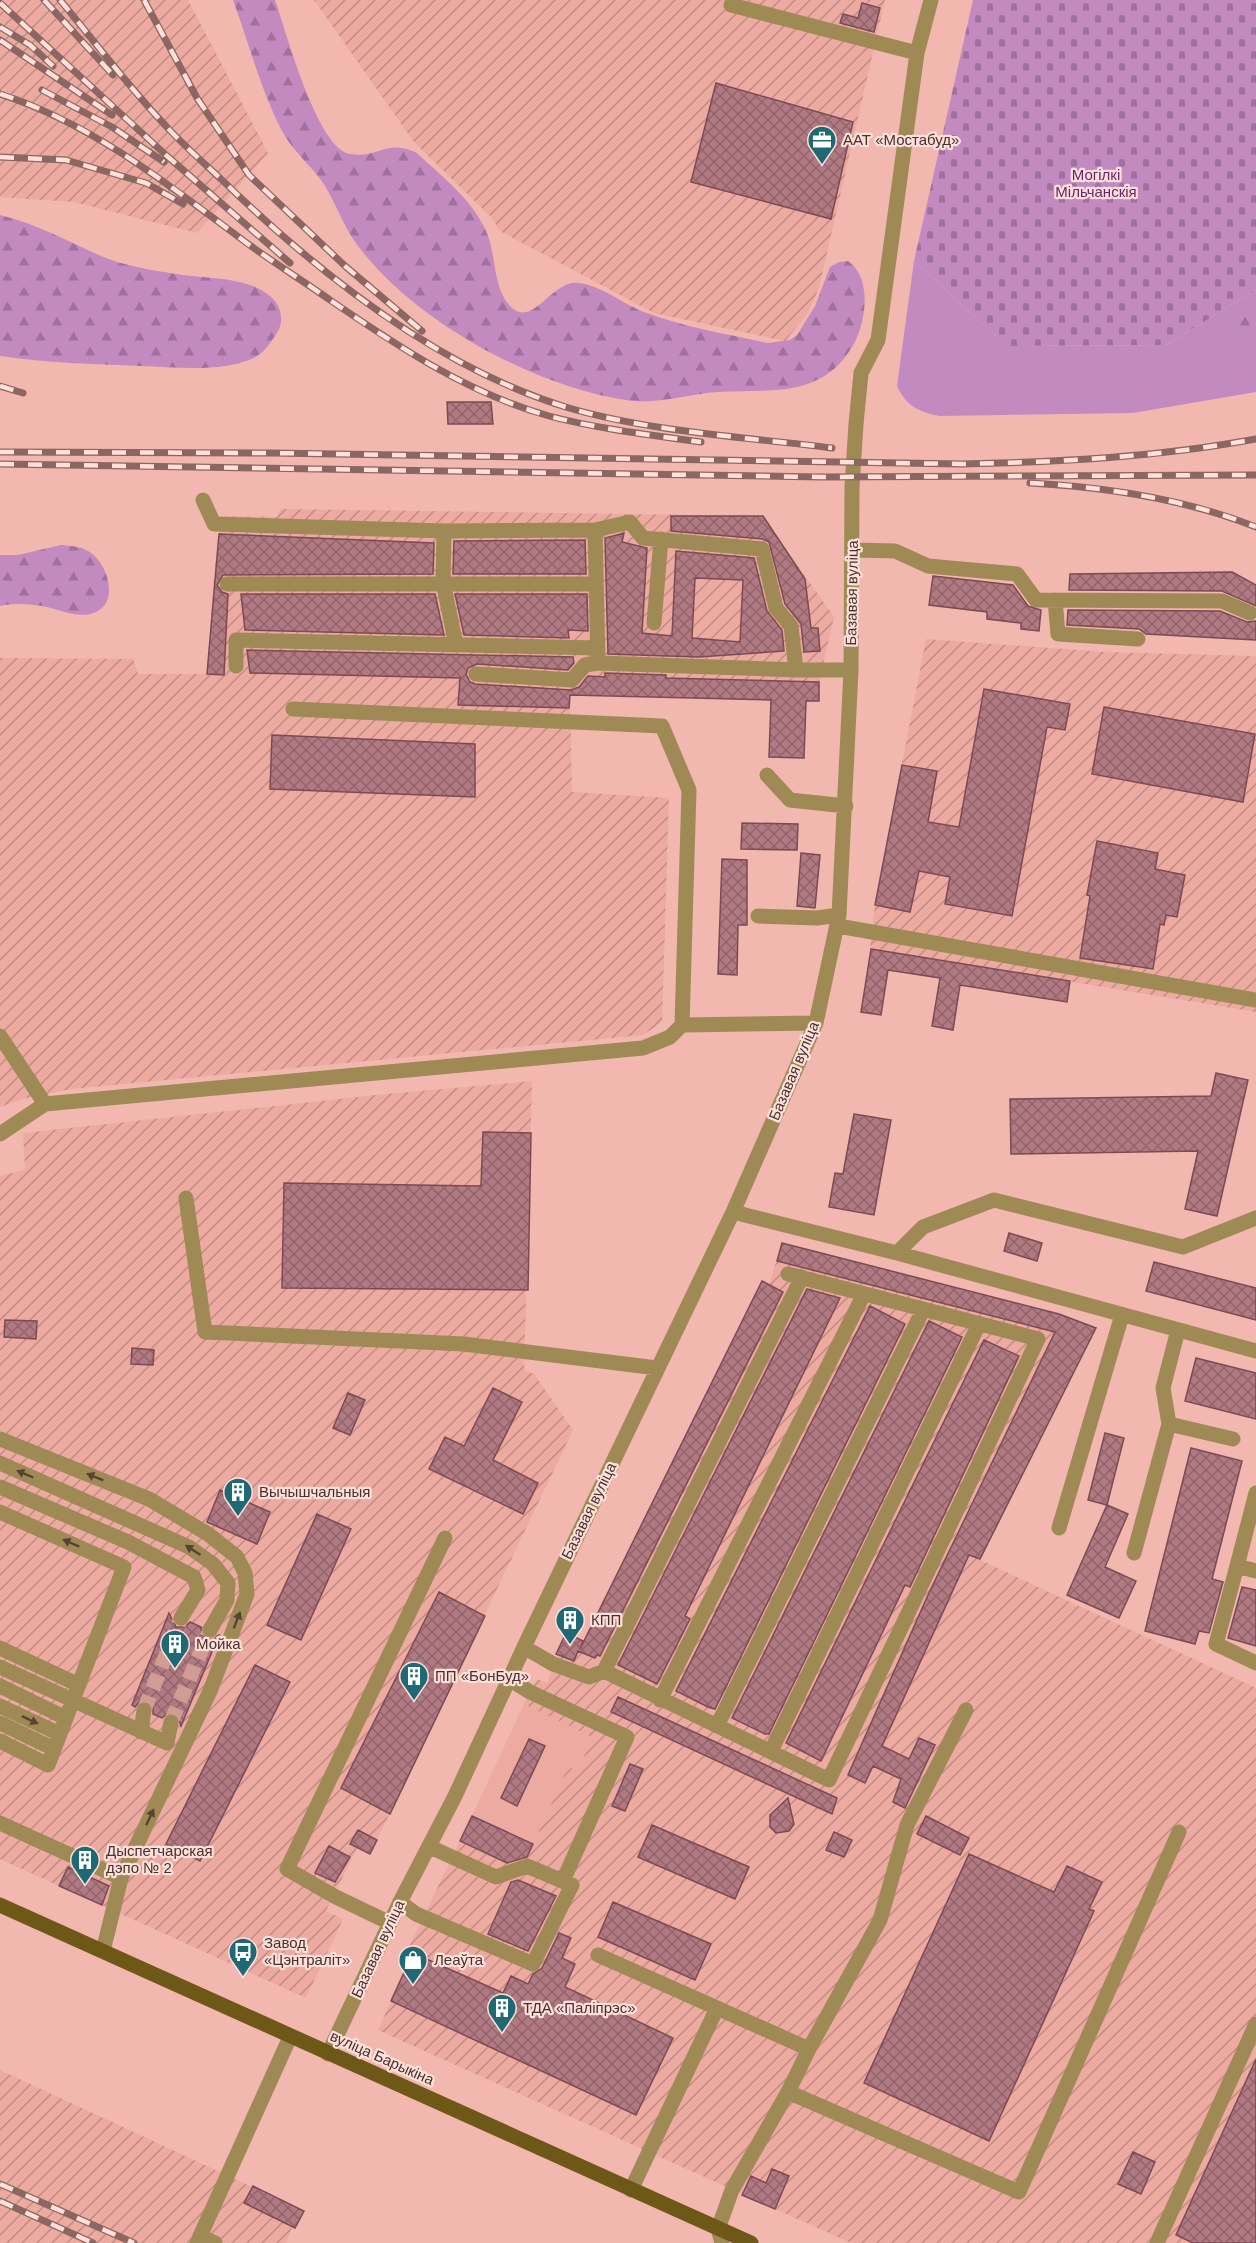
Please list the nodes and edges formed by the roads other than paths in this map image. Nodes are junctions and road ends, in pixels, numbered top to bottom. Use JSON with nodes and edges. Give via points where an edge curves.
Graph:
{"nodes":[{"id":1,"x":931,"y":0,"type":"edge"},
{"id":2,"x":731,"y":5,"type":"dead end"},
{"id":3,"x":917,"y":54,"type":"junction"},
{"id":4,"x":203,"y":500,"type":"dead end"},
{"id":5,"x":595,"y":530,"type":"junction"},
{"id":6,"x":444,"y":531,"type":"junction"},
{"id":7,"x":661,"y":539,"type":"junction"},
{"id":8,"x":854,"y":550,"type":"junction"},
{"id":9,"x":443,"y":582,"type":"junction"},
{"id":10,"x":226,"y":584,"type":"dead end"},
{"id":11,"x":596,"y":584,"type":"junction"},
{"id":12,"x":1055,"y":600,"type":"junction"},
{"id":13,"x":1250,"y":613,"type":"dead end"},
{"id":14,"x":654,"y":623,"type":"dead end"},
{"id":15,"x":1138,"y":639,"type":"dead end"},
{"id":16,"x":456,"y":645,"type":"junction"},
{"id":17,"x":598,"y":655,"type":"junction"},
{"id":18,"x":236,"y":666,"type":"dead end"},
{"id":19,"x":796,"y":670,"type":"junction"},
{"id":20,"x":851,"y":670,"type":"junction"},
{"id":21,"x":476,"y":674,"type":"dead end"},
{"id":22,"x":293,"y":709,"type":"dead end"},
{"id":23,"x":767,"y":775,"type":"dead end"},
{"id":24,"x":846,"y":806,"type":"junction"},
{"id":25,"x":758,"y":916,"type":"dead end"},
{"id":26,"x":839,"y":920,"type":"junction"},
{"id":27,"x":1256,"y":1000,"type":"edge"},
{"id":28,"x":816,"y":1023,"type":"junction"},
{"id":29,"x":682,"y":1025,"type":"junction"},
{"id":30,"x":0,"y":1036,"type":"edge"},
{"id":31,"x":45,"y":1104,"type":"junction"},
{"id":32,"x":0,"y":1134,"type":"edge"},
{"id":33,"x":186,"y":1198,"type":"dead end"},
{"id":34,"x":733,"y":1212,"type":"junction"},
{"id":35,"x":1256,"y":1218,"type":"edge"},
{"id":36,"x":897,"y":1253,"type":"junction"},
{"id":37,"x":864,"y":1294,"type":"junction"},
{"id":38,"x":923,"y":1310,"type":"junction"},
{"id":39,"x":1122,"y":1314,"type":"junction"},
{"id":40,"x":978,"y":1324,"type":"junction"},
{"id":41,"x":1178,"y":1330,"type":"junction"},
{"id":42,"x":1256,"y":1351,"type":"edge"},
{"id":43,"x":657,"y":1368,"type":"junction"},
{"id":44,"x":1169,"y":1424,"type":"junction"},
{"id":45,"x":0,"y":1439,"type":"edge"},
{"id":46,"x":1233,"y":1439,"type":"dead end"},
{"id":47,"x":0,"y":1463,"type":"edge"},
{"id":48,"x":0,"y":1487,"type":"edge"},
{"id":49,"x":1256,"y":1493,"type":"edge"},
{"id":50,"x":0,"y":1512,"type":"edge"},
{"id":51,"x":1059,"y":1528,"type":"dead end"},
{"id":52,"x":445,"y":1538,"type":"dead end"},
{"id":53,"x":1134,"y":1553,"type":"dead end"},
{"id":54,"x":1237,"y":1566,"type":"junction"},
{"id":55,"x":1256,"y":1571,"type":"edge"},
{"id":56,"x":181,"y":1618,"type":"tunnel mouth"},
{"id":57,"x":210,"y":1630,"type":"tunnel mouth"},
{"id":58,"x":524,"y":1647,"type":"junction"},
{"id":59,"x":0,"y":1648,"type":"edge"},
{"id":60,"x":1256,"y":1663,"type":"edge"},
{"id":61,"x":0,"y":1667,"type":"edge"},
{"id":62,"x":604,"y":1671,"type":"junction"},
{"id":63,"x":509,"y":1679,"type":"junction"},
{"id":64,"x":79,"y":1685,"type":"junction"},
{"id":65,"x":0,"y":1686,"type":"edge"},
{"id":66,"x":660,"y":1700,"type":"junction"},
{"id":67,"x":73,"y":1701,"type":"junction"},
{"id":68,"x":0,"y":1706,"type":"edge"},
{"id":69,"x":144,"y":1710,"type":"tunnel mouth"},
{"id":70,"x":966,"y":1710,"type":"dead end"},
{"id":71,"x":66,"y":1718,"type":"junction"},
{"id":72,"x":171,"y":1722,"type":"tunnel mouth"},
{"id":73,"x":0,"y":1724,"type":"edge"},
{"id":74,"x":717,"y":1726,"type":"junction"},
{"id":75,"x":141,"y":1732,"type":"junction"},
{"id":76,"x":60,"y":1734,"type":"junction"},
{"id":77,"x":0,"y":1741,"type":"edge"},
{"id":78,"x":54,"y":1749,"type":"junction"},
{"id":79,"x":771,"y":1751,"type":"junction"},
{"id":80,"x":0,"y":1823,"type":"edge"},
{"id":81,"x":1179,"y":1832,"type":"dead end"},
{"id":82,"x":430,"y":1847,"type":"junction"},
{"id":83,"x":122,"y":1878,"type":"junction"},
{"id":84,"x":563,"y":1881,"type":"junction"},
{"id":85,"x":400,"y":1902,"type":"junction"},
{"id":86,"x":0,"y":1905,"type":"edge"},
{"id":87,"x":390,"y":1923,"type":"junction"},
{"id":88,"x":104,"y":1951,"type":"junction"},
{"id":89,"x":598,"y":1955,"type":"dead end"},
{"id":90,"x":717,"y":2008,"type":"junction"},
{"id":91,"x":1256,"y":2024,"type":"edge"},
{"id":92,"x":290,"y":2037,"type":"junction"},
{"id":93,"x":809,"y":2049,"type":"junction"},
{"id":94,"x":328,"y":2054,"type":"junction"},
{"id":95,"x":788,"y":2092,"type":"junction"},
{"id":96,"x":631,"y":2190,"type":"junction"},
{"id":97,"x":720,"y":2236,"type":"edge"},
{"id":98,"x":198,"y":2239,"type":"edge"},
{"id":99,"x":215,"y":2243,"type":"edge"},
{"id":100,"x":751,"y":2243,"type":"edge"},
{"id":101,"x":1157,"y":2243,"type":"edge"}],
"edges":[{"from":1,"to":3,"type":"street","name":"Базавая вуліца"},
{"from":2,"to":3,"type":"street"},
{"from":3,"to":8,"type":"street","name":"Базавая вуліца","via":[[878,340],[861,373],[852,487]]},
{"from":4,"to":6,"type":"street","via":[[214,524]]},
{"from":5,"to":6,"type":"street"},
{"from":5,"to":7,"type":"street","via":[[630,522],[643,538]]},
{"from":5,"to":11,"type":"street"},
{"from":6,"to":9,"type":"street"},
{"from":7,"to":14,"type":"street"},
{"from":7,"to":19,"type":"street","via":[[762,549],[776,608],[791,626]]},
{"from":8,"to":12,"type":"street","via":[[895,551],[928,566],[1017,574],[1036,600]]},
{"from":8,"to":20,"type":"street","name":"Базавая вуліца"},
{"from":9,"to":10,"type":"street"},
{"from":9,"to":11,"type":"street"},
{"from":9,"to":16,"type":"street"},
{"from":11,"to":17,"type":"street"},
{"from":12,"to":13,"type":"street","via":[[1222,601]]},
{"from":12,"to":15,"type":"street","via":[[1058,634]]},
{"from":16,"to":17,"type":"street"},
{"from":16,"to":18,"type":"street","via":[[236,640]]},
{"from":17,"to":19,"type":"street"},
{"from":17,"to":21,"type":"street","via":[[572,680]]},
{"from":19,"to":20,"type":"street"},
{"from":20,"to":24,"type":"street","name":"Базавая вуліца"},
{"from":22,"to":29,"type":"street","via":[[662,726],[688,790]]},
{"from":23,"to":24,"type":"street","via":[[789,800]]},
{"from":24,"to":26,"type":"street","name":"Базавая вуліца"},
{"from":25,"to":26,"type":"street"},
{"from":26,"to":27,"type":"street"},
{"from":26,"to":28,"type":"street","name":"Базавая вуліца"},
{"from":28,"to":29,"type":"street"},
{"from":28,"to":34,"type":"street","name":"Базавая вуліца"},
{"from":29,"to":31,"type":"street","via":[[670,1037],[643,1048]]},
{"from":30,"to":31,"type":"street"},
{"from":31,"to":32,"type":"street"},
{"from":33,"to":43,"type":"street","via":[[205,1332],[464,1344]]},
{"from":34,"to":36,"type":"street"},
{"from":34,"to":43,"type":"street","name":"Базавая вуліца"},
{"from":35,"to":36,"type":"street","via":[[1183,1247],[994,1200],[923,1227]]},
{"from":36,"to":39,"type":"street"},
{"from":37,"to":38,"type":"street"},
{"from":37,"to":62,"type":"street","via":[[795,1275]]},
{"from":37,"to":66,"type":"street"},
{"from":38,"to":40,"type":"street"},
{"from":38,"to":74,"type":"street"},
{"from":39,"to":41,"type":"street"},
{"from":39,"to":51,"type":"street"},
{"from":40,"to":79,"type":"street"},
{"from":40,"to":79,"type":"street","via":[[1038,1339],[829,1780]]},
{"from":41,"to":42,"type":"street"},
{"from":41,"to":44,"type":"street","via":[[1163,1388]]},
{"from":43,"to":58,"type":"street","name":"Базавая вуліца"},
{"from":44,"to":46,"type":"street"},
{"from":44,"to":53,"type":"street"},
{"from":83,"to":45,"type":"street","one_way":true,"via":[[210,1691],[247,1594],[245,1573],[237,1557],[218,1542],[149,1499]]},
{"from":57,"to":47,"type":"street","one_way":true,"via":[[227,1600],[228,1583],[213,1564],[189,1547],[147,1527]]},
{"from":48,"to":56,"type":"street","via":[[128,1542],[194,1577],[198,1590]]},
{"from":49,"to":54,"type":"street"},
{"from":64,"to":50,"type":"street","one_way":true,"via":[[124,1567]]},
{"from":52,"to":87,"type":"street","via":[[287,1869]]},
{"from":54,"to":55,"type":"street"},
{"from":54,"to":60,"type":"street","via":[[1216,1644]]},
{"from":58,"to":62,"type":"street","via":[[553,1664],[589,1677]]},
{"from":58,"to":63,"type":"street","name":"Базавая вуліца"},
{"from":59,"to":64,"type":"street"},
{"from":61,"to":67,"type":"street"},
{"from":62,"to":66,"type":"street"},
{"from":63,"to":82,"type":"street","name":"Базавая вуліца"},
{"from":63,"to":84,"type":"street","via":[[627,1737]]},
{"from":64,"to":67,"type":"street"},
{"from":65,"to":71,"type":"street"},
{"from":66,"to":74,"type":"street"},
{"from":67,"to":71,"type":"street"},
{"from":67,"to":75,"type":"street"},
{"from":68,"to":76,"type":"street","one_way":true},
{"from":69,"to":75,"type":"street"},
{"from":70,"to":93,"type":"street","via":[[907,1825],[880,1920]]},
{"from":71,"to":76,"type":"street"},
{"from":72,"to":75,"type":"street","via":[[167,1743]]},
{"from":73,"to":78,"type":"street"},
{"from":74,"to":79,"type":"street"},
{"from":76,"to":78,"type":"street"},
{"from":77,"to":78,"type":"street","via":[[48,1765]]},
{"from":80,"to":83,"type":"street"},
{"from":81,"to":95,"type":"street","via":[[1018,2192]]},
{"from":82,"to":84,"type":"street","via":[[496,1877],[527,1866]]},
{"from":82,"to":85,"type":"street","name":"Базавая вуліца"},
{"from":83,"to":88,"type":"street"},
{"from":84,"to":85,"type":"street","via":[[572,1885],[533,1964],[416,1914]]},
{"from":85,"to":87,"type":"street","name":"Базавая вуліца"},
{"from":86,"to":88,"type":"main road","name":"вуліца Барыкіна"},
{"from":87,"to":94,"type":"street","name":"Базавая вуліца"},
{"from":88,"to":92,"type":"main road","name":"вуліца Барыкіна"},
{"from":89,"to":90,"type":"street"},
{"from":90,"to":93,"type":"street"},
{"from":90,"to":96,"type":"street"},
{"from":91,"to":101,"type":"street"},
{"from":92,"to":94,"type":"main road","name":"вуліца Барыкіна"},
{"from":92,"to":98,"type":"street"},
{"from":93,"to":95,"type":"street"},
{"from":94,"to":96,"type":"main road","name":"вуліца Барыкіна"},
{"from":95,"to":97,"type":"street","via":[[732,2190]]},
{"from":96,"to":97,"type":"main road","name":"вуліца Барыкіна"},
{"from":97,"to":100,"type":"main road","name":"вуліца Барыкіна"},
{"from":98,"to":99,"type":"street"}]}
